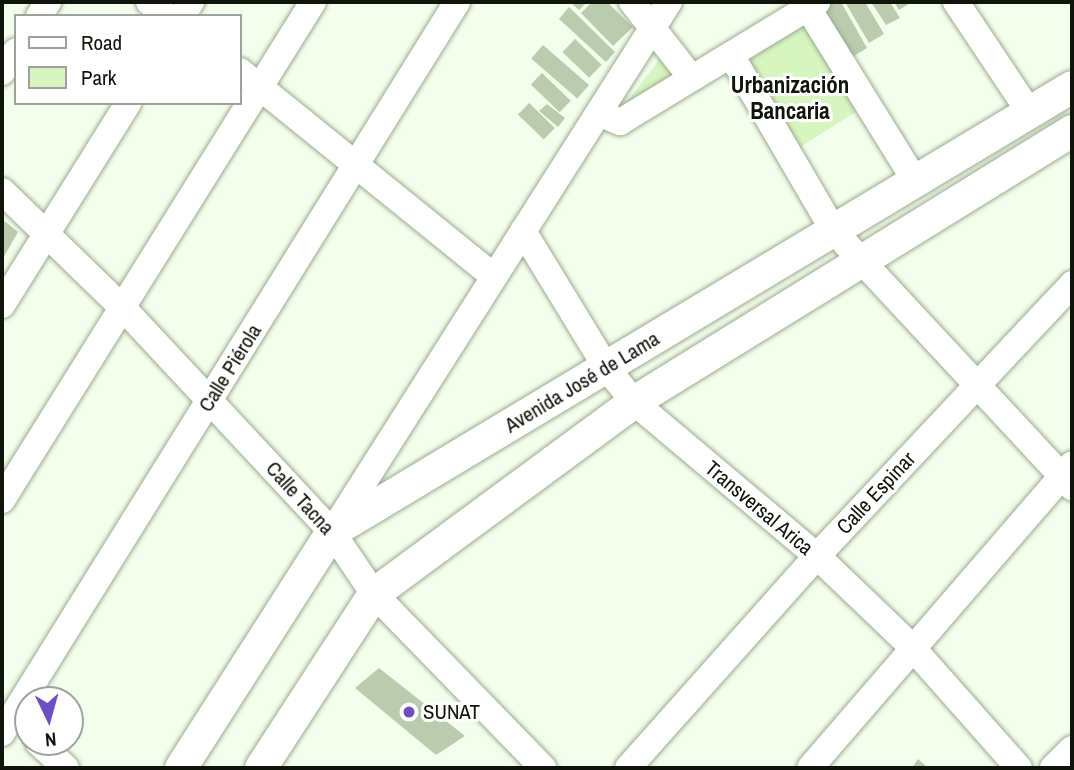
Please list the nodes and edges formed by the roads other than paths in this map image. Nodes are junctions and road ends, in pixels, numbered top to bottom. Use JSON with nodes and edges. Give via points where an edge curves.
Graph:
{"nodes":[{"id":1,"x":149,"y":2,"type":"edge"},
{"id":2,"x":313,"y":2,"type":"edge"},
{"id":3,"x":457,"y":2,"type":"edge"},
{"id":4,"x":632,"y":2,"type":"edge"},
{"id":5,"x":668,"y":2,"type":"edge"},
{"id":6,"x":956,"y":2,"type":"edge"},
{"id":7,"x":813,"y":5,"type":"edge"},
{"id":8,"x":164,"y":14,"type":"edge"},
{"id":9,"x":653,"y":24,"type":"junction"},
{"id":10,"x":14,"y":54,"type":"edge"},
{"id":11,"x":731,"y":55,"type":"junction"},
{"id":12,"x":2,"y":72,"type":"edge"},
{"id":13,"x":242,"y":73,"type":"edge"},
{"id":14,"x":690,"y":76,"type":"junction"},
{"id":15,"x":261,"y":87,"type":"junction"},
{"id":16,"x":1072,"y":87,"type":"edge"},
{"id":17,"x":127,"y":105,"type":"edge"},
{"id":18,"x":1030,"y":113,"type":"junction"},
{"id":19,"x":601,"y":114,"type":"junction"},
{"id":20,"x":1072,"y":131,"type":"edge"},
{"id":21,"x":356,"y":164,"type":"junction"},
{"id":22,"x":916,"y":182,"type":"junction"},
{"id":23,"x":2,"y":191,"type":"edge"},
{"id":24,"x":523,"y":231,"type":"junction"},
{"id":25,"x":834,"y":231,"type":"junction"},
{"id":26,"x":47,"y":234,"type":"junction"},
{"id":27,"x":866,"y":262,"type":"junction"},
{"id":28,"x":492,"y":276,"type":"junction"},
{"id":29,"x":1072,"y":284,"type":"edge"},
{"id":30,"x":2,"y":305,"type":"edge"},
{"id":31,"x":125,"y":310,"type":"junction"},
{"id":32,"x":606,"y":367,"type":"junction"},
{"id":33,"x":978,"y":385,"type":"junction"},
{"id":34,"x":210,"y":401,"type":"junction"},
{"id":35,"x":634,"y":402,"type":"junction"},
{"id":36,"x":1069,"y":476,"type":"edge"},
{"id":37,"x":2,"y":500,"type":"edge"},
{"id":38,"x":332,"y":532,"type":"junction"},
{"id":39,"x":817,"y":556,"type":"junction"},
{"id":40,"x":374,"y":594,"type":"junction"},
{"id":41,"x":911,"y":646,"type":"junction"},
{"id":42,"x":11,"y":724,"type":"edge"},
{"id":43,"x":1072,"y":749,"type":"edge"},
{"id":44,"x":53,"y":756,"type":"edge"},
{"id":45,"x":66,"y":768,"type":"edge"},
{"id":46,"x":181,"y":768,"type":"edge"},
{"id":47,"x":261,"y":768,"type":"edge"},
{"id":48,"x":543,"y":768,"type":"edge"},
{"id":49,"x":628,"y":768,"type":"edge"},
{"id":50,"x":810,"y":768,"type":"edge"},
{"id":51,"x":1019,"y":768,"type":"edge"},
{"id":52,"x":1053,"y":768,"type":"edge"}],
"edges":[{"from":1,"to":8,"type":"street"},
{"from":2,"to":15,"type":"street"},
{"from":3,"to":21,"type":"street","name":"Calle Piérola"},
{"from":4,"to":9,"type":"street"},
{"from":5,"to":9,"type":"street"},
{"from":6,"to":18,"type":"street"},
{"from":7,"to":11,"type":"street"},
{"from":7,"to":22,"type":"street"},
{"from":9,"to":14,"type":"street"},
{"from":9,"to":19,"type":"street"},
{"from":10,"to":12,"type":"street"},
{"from":11,"to":14,"type":"street"},
{"from":11,"to":25,"type":"street"},
{"from":13,"to":15,"type":"street"},
{"from":14,"to":19,"type":"street","via":[[621,122]]},
{"from":15,"to":21,"type":"street"},
{"from":15,"to":31,"type":"street"},
{"from":16,"to":18,"type":"main road","name":"Avenida José de Lama"},
{"from":17,"to":26,"type":"street"},
{"from":18,"to":22,"type":"main road","name":"Avenida José de Lama"},
{"from":19,"to":24,"type":"street"},
{"from":20,"to":27,"type":"main road"},
{"from":21,"to":28,"type":"street"},
{"from":21,"to":34,"type":"street","name":"Calle Piérola"},
{"from":22,"to":25,"type":"main road","name":"Avenida José de Lama"},
{"from":23,"to":26,"type":"street","name":"Calle Tacna"},
{"from":24,"to":28,"type":"street"},
{"from":24,"to":32,"type":"street","name":"Transversal Arica"},
{"from":25,"to":27,"type":"street"},
{"from":25,"to":32,"type":"main road","name":"Avenida José de Lama"},
{"from":26,"to":30,"type":"street"},
{"from":26,"to":31,"type":"street","name":"Calle Tacna"},
{"from":27,"to":33,"type":"street"},
{"from":27,"to":35,"type":"main road"},
{"from":28,"to":38,"type":"street"},
{"from":29,"to":33,"type":"street","name":"Calle Espinar"},
{"from":31,"to":34,"type":"street","name":"Calle Tacna"},
{"from":31,"to":37,"type":"street"},
{"from":32,"to":35,"type":"street","name":"Transversal Arica"},
{"from":32,"to":38,"type":"main road","name":"Avenida José de Lama"},
{"from":33,"to":36,"type":"street"},
{"from":33,"to":39,"type":"street","name":"Calle Espinar"},
{"from":34,"to":38,"type":"street","name":"Calle Tacna"},
{"from":34,"to":42,"type":"street","name":"Calle Piérola"},
{"from":35,"to":39,"type":"street","name":"Transversal Arica"},
{"from":35,"to":40,"type":"main road"},
{"from":36,"to":41,"type":"street"},
{"from":38,"to":40,"type":"street","name":"Calle Tacna"},
{"from":38,"to":46,"type":"main road","name":"Avenida José de Lama"},
{"from":39,"to":41,"type":"street","name":"Transversal Arica"},
{"from":39,"to":49,"type":"street","name":"Calle Espinar"},
{"from":40,"to":47,"type":"main road"},
{"from":40,"to":48,"type":"street","name":"Calle Tacna"},
{"from":41,"to":50,"type":"street"},
{"from":41,"to":51,"type":"street","name":"Transversal Arica"},
{"from":43,"to":52,"type":"street"},
{"from":44,"to":45,"type":"street"}]}
